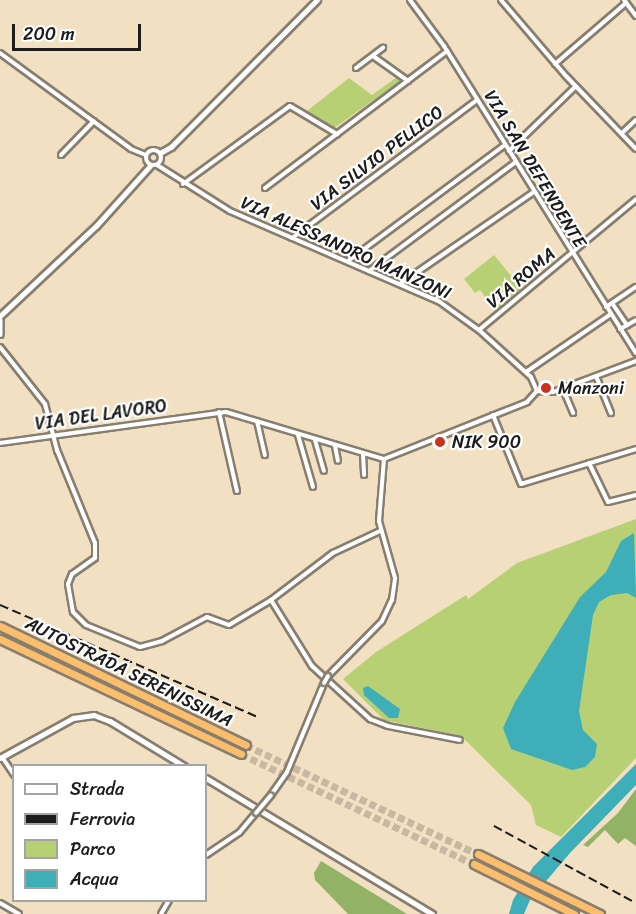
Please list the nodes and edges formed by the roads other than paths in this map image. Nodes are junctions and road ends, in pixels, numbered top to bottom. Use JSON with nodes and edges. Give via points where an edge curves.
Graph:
{"nodes":[{"id":1,"x":317,"y":0,"type":"edge"},
{"id":2,"x":410,"y":0,"type":"edge"},
{"id":3,"x":501,"y":0,"type":"edge"},
{"id":4,"x":625,"y":1,"type":"edge"},
{"id":5,"x":636,"y":16,"type":"edge"},
{"id":6,"x":383,"y":48,"type":"dead end"},
{"id":7,"x":447,"y":51,"type":"junction"},
{"id":8,"x":0,"y":53,"type":"edge"},
{"id":9,"x":373,"y":56,"type":"junction"},
{"id":10,"x":555,"y":64,"type":"junction"},
{"id":11,"x":356,"y":68,"type":"dead end"},
{"id":12,"x":408,"y":81,"type":"junction"},
{"id":13,"x":576,"y":86,"type":"junction"},
{"id":14,"x":477,"y":100,"type":"junction"},
{"id":15,"x":636,"y":120,"type":"edge"},
{"id":16,"x":94,"y":121,"type":"junction"},
{"id":17,"x":622,"y":133,"type":"junction"},
{"id":18,"x":337,"y":134,"type":"junction"},
{"id":19,"x":506,"y":145,"type":"junction"},
{"id":20,"x":636,"y":149,"type":"edge"},
{"id":21,"x":509,"y":151,"type":"junction"},
{"id":22,"x":160,"y":153,"type":"junction"},
{"id":23,"x":61,"y":155,"type":"dead end"},
{"id":24,"x":146,"y":155,"type":"junction"},
{"id":25,"x":516,"y":162,"type":"junction"},
{"id":26,"x":150,"y":165,"type":"junction"},
{"id":27,"x":158,"y":165,"type":"junction"},
{"id":28,"x":183,"y":184,"type":"junction"},
{"id":29,"x":265,"y":188,"type":"dead end"},
{"id":30,"x":534,"y":192,"type":"junction"},
{"id":31,"x":636,"y":199,"type":"edge"},
{"id":32,"x":292,"y":238,"type":"junction"},
{"id":33,"x":571,"y":253,"type":"junction"},
{"id":34,"x":347,"y":262,"type":"junction"},
{"id":35,"x":369,"y":271,"type":"junction"},
{"id":36,"x":399,"y":284,"type":"junction"},
{"id":37,"x":636,"y":287,"type":"edge"},
{"id":38,"x":612,"y":303,"type":"junction"},
{"id":39,"x":606,"y":307,"type":"junction"},
{"id":40,"x":611,"y":314,"type":"junction"},
{"id":41,"x":0,"y":318,"type":"edge"},
{"id":42,"x":636,"y":320,"type":"edge"},
{"id":43,"x":627,"y":325,"type":"junction"},
{"id":44,"x":620,"y":329,"type":"junction"},
{"id":45,"x":479,"y":330,"type":"junction"},
{"id":46,"x":0,"y":334,"type":"edge"},
{"id":47,"x":0,"y":347,"type":"edge"},
{"id":48,"x":636,"y":353,"type":"edge"},
{"id":49,"x":636,"y":361,"type":"edge"},
{"id":50,"x":526,"y":372,"type":"junction"},
{"id":51,"x":596,"y":376,"type":"junction"},
{"id":52,"x":563,"y":389,"type":"junction"},
{"id":53,"x":537,"y":391,"type":"junction"},
{"id":54,"x":219,"y":412,"type":"junction"},
{"id":55,"x":573,"y":413,"type":"dead end"},
{"id":56,"x":610,"y":413,"type":"dead end"},
{"id":57,"x":493,"y":415,"type":"junction"},
{"id":58,"x":257,"y":422,"type":"junction"},
{"id":59,"x":56,"y":435,"type":"junction"},
{"id":60,"x":298,"y":435,"type":"junction"},
{"id":61,"x":315,"y":439,"type":"junction"},
{"id":62,"x":0,"y":443,"type":"edge"},
{"id":63,"x":335,"y":446,"type":"junction"},
{"id":64,"x":636,"y":448,"type":"edge"},
{"id":65,"x":363,"y":454,"type":"junction"},
{"id":66,"x":265,"y":455,"type":"dead end"},
{"id":67,"x":384,"y":459,"type":"junction"},
{"id":68,"x":338,"y":461,"type":"dead end"},
{"id":69,"x":589,"y":463,"type":"junction"},
{"id":70,"x":324,"y":471,"type":"dead end"},
{"id":71,"x":364,"y":475,"type":"dead end"},
{"id":72,"x":313,"y":487,"type":"dead end"},
{"id":73,"x":237,"y":491,"type":"dead end"},
{"id":74,"x":636,"y":495,"type":"edge"},
{"id":75,"x":380,"y":531,"type":"junction"},
{"id":76,"x":271,"y":600,"type":"junction"},
{"id":77,"x":0,"y":626,"type":"edge"},
{"id":78,"x":0,"y":639,"type":"edge"},
{"id":79,"x":460,"y":740,"type":"dead end"},
{"id":80,"x":246,"y":745,"type":"tunnel mouth"},
{"id":81,"x":241,"y":754,"type":"tunnel mouth"},
{"id":82,"x":1,"y":758,"type":"edge"},
{"id":83,"x":182,"y":764,"type":"edge"},
{"id":84,"x":12,"y":772,"type":"edge"},
{"id":85,"x":207,"y":779,"type":"edge"},
{"id":86,"x":207,"y":854,"type":"edge"},
{"id":87,"x":478,"y":854,"type":"tunnel mouth"},
{"id":88,"x":474,"y":864,"type":"tunnel mouth"},
{"id":89,"x":0,"y":903,"type":"edge"},
{"id":90,"x":19,"y":914,"type":"edge"},
{"id":91,"x":432,"y":914,"type":"edge"},
{"id":92,"x":574,"y":914,"type":"edge"},
{"id":93,"x":600,"y":914,"type":"edge"}],
"edges":[{"from":1,"to":22,"type":"street","via":[[171,147]]},
{"from":2,"to":7,"type":"street","name":"VIA SAN DEFENDENTE"},
{"from":3,"to":10,"type":"street"},
{"from":4,"to":5,"type":"street"},
{"from":4,"to":10,"type":"street"},
{"from":6,"to":9,"type":"street"},
{"from":7,"to":12,"type":"street"},
{"from":7,"to":14,"type":"street","name":"VIA SAN DEFENDENTE"},
{"from":8,"to":16,"type":"street"},
{"from":9,"to":11,"type":"street"},
{"from":9,"to":12,"type":"street"},
{"from":10,"to":13,"type":"street"},
{"from":12,"to":18,"type":"street"},
{"from":13,"to":17,"type":"street","via":[[593,108]]},
{"from":13,"to":21,"type":"street"},
{"from":14,"to":19,"type":"street","name":"VIA SAN DEFENDENTE"},
{"from":14,"to":32,"type":"street","name":"VIA SILVIO PELLICO"},
{"from":15,"to":17,"type":"street"},
{"from":16,"to":23,"type":"street"},
{"from":16,"to":24,"type":"street"},
{"from":17,"to":20,"type":"street"},
{"from":18,"to":28,"type":"street","via":[[292,105]]},
{"from":18,"to":29,"type":"street"},
{"from":19,"to":21,"type":"street","name":"VIA SAN DEFENDENTE"},
{"from":19,"to":34,"type":"street"},
{"from":21,"to":25,"type":"street","name":"VIA SAN DEFENDENTE"},
{"from":22,"to":24,"type":"street","via":[[153,150]]},
{"from":22,"to":27,"type":"street"},
{"from":24,"to":26,"type":"street"},
{"from":25,"to":30,"type":"street","name":"VIA SAN DEFENDENTE"},
{"from":25,"to":35,"type":"street"},
{"from":26,"to":27,"type":"street"},
{"from":26,"to":41,"type":"street","via":[[96,226]]},
{"from":27,"to":28,"type":"street","name":"VIA ALESSANDRO MANZONI"},
{"from":28,"to":32,"type":"street","name":"VIA ALESSANDRO MANZONI","via":[[230,211]]},
{"from":30,"to":33,"type":"street","name":"VIA SAN DEFENDENTE"},
{"from":30,"to":36,"type":"street"},
{"from":31,"to":33,"type":"street","name":"VIA ROMA"},
{"from":32,"to":34,"type":"street","name":"VIA ALESSANDRO MANZONI"},
{"from":33,"to":39,"type":"street","name":"VIA SAN DEFENDENTE"},
{"from":33,"to":45,"type":"street","name":"VIA ROMA"},
{"from":34,"to":35,"type":"street","name":"VIA ALESSANDRO MANZONI"},
{"from":35,"to":36,"type":"street","name":"VIA ALESSANDRO MANZONI"},
{"from":36,"to":45,"type":"street","name":"VIA ALESSANDRO MANZONI","via":[[440,302]]},
{"from":37,"to":38,"type":"street"},
{"from":38,"to":39,"type":"street"},
{"from":38,"to":43,"type":"street"},
{"from":39,"to":40,"type":"street","name":"VIA SAN DEFENDENTE"},
{"from":40,"to":44,"type":"street","name":"VIA SAN DEFENDENTE"},
{"from":40,"to":50,"type":"street"},
{"from":41,"to":46,"type":"street"},
{"from":42,"to":43,"type":"street"},
{"from":43,"to":44,"type":"street"},
{"from":44,"to":48,"type":"street","name":"VIA SAN DEFENDENTE"},
{"from":45,"to":50,"type":"street","name":"VIA ALESSANDRO MANZONI"},
{"from":47,"to":59,"type":"street","via":[[42,398]]},
{"from":49,"to":51,"type":"street"},
{"from":50,"to":53,"type":"street","name":"VIA ALESSANDRO MANZONI","via":[[537,384]]},
{"from":51,"to":52,"type":"street"},
{"from":51,"to":56,"type":"street"},
{"from":52,"to":53,"type":"street","via":[[544,394]]},
{"from":52,"to":55,"type":"street"},
{"from":53,"to":57,"type":"street","via":[[527,402]]},
{"from":54,"to":58,"type":"street","name":"VIA DEL LAVORO"},
{"from":54,"to":59,"type":"street","name":"VIA DEL LAVORO"},
{"from":54,"to":73,"type":"street"},
{"from":57,"to":67,"type":"street"},
{"from":57,"to":69,"type":"street","via":[[521,484]]},
{"from":58,"to":60,"type":"street","name":"VIA DEL LAVORO"},
{"from":58,"to":66,"type":"street"},
{"from":59,"to":62,"type":"street","name":"VIA DEL LAVORO"},
{"from":59,"to":76,"type":"street","via":[[57,450],[97,549],[95,558],[72,574],[68,584],[73,612],[81,622],[140,647],[162,641],[207,617],[229,625]]},
{"from":60,"to":61,"type":"street","name":"VIA DEL LAVORO"},
{"from":60,"to":72,"type":"street"},
{"from":61,"to":63,"type":"street","name":"VIA DEL LAVORO"},
{"from":61,"to":70,"type":"street"},
{"from":63,"to":65,"type":"street","name":"VIA DEL LAVORO"},
{"from":63,"to":68,"type":"street"},
{"from":64,"to":69,"type":"street"},
{"from":65,"to":67,"type":"street","name":"VIA DEL LAVORO"},
{"from":65,"to":71,"type":"street"},
{"from":67,"to":75,"type":"street"},
{"from":69,"to":74,"type":"street","via":[[608,502]]},
{"from":75,"to":76,"type":"street","via":[[333,553]]},
{"from":75,"to":86,"type":"street","bridge":true,"via":[[393,566],[392,600],[382,621],[328,676],[291,764],[271,795],[238,833]]},
{"from":76,"to":79,"type":"street","via":[[312,666],[370,719]]},
{"from":77,"to":80,"type":"highway","name":"AUTOSTRADA SERENISSIMA"},
{"from":78,"to":81,"type":"highway","name":"AUTOSTRADA SERENISSIMA"},
{"from":82,"to":83,"type":"street","via":[[73,718],[94,716],[110,721]]},
{"from":82,"to":84,"type":"street"},
{"from":85,"to":91,"type":"street"},
{"from":87,"to":93,"type":"highway"},
{"from":88,"to":92,"type":"highway"},
{"from":89,"to":90,"type":"street"}]}
